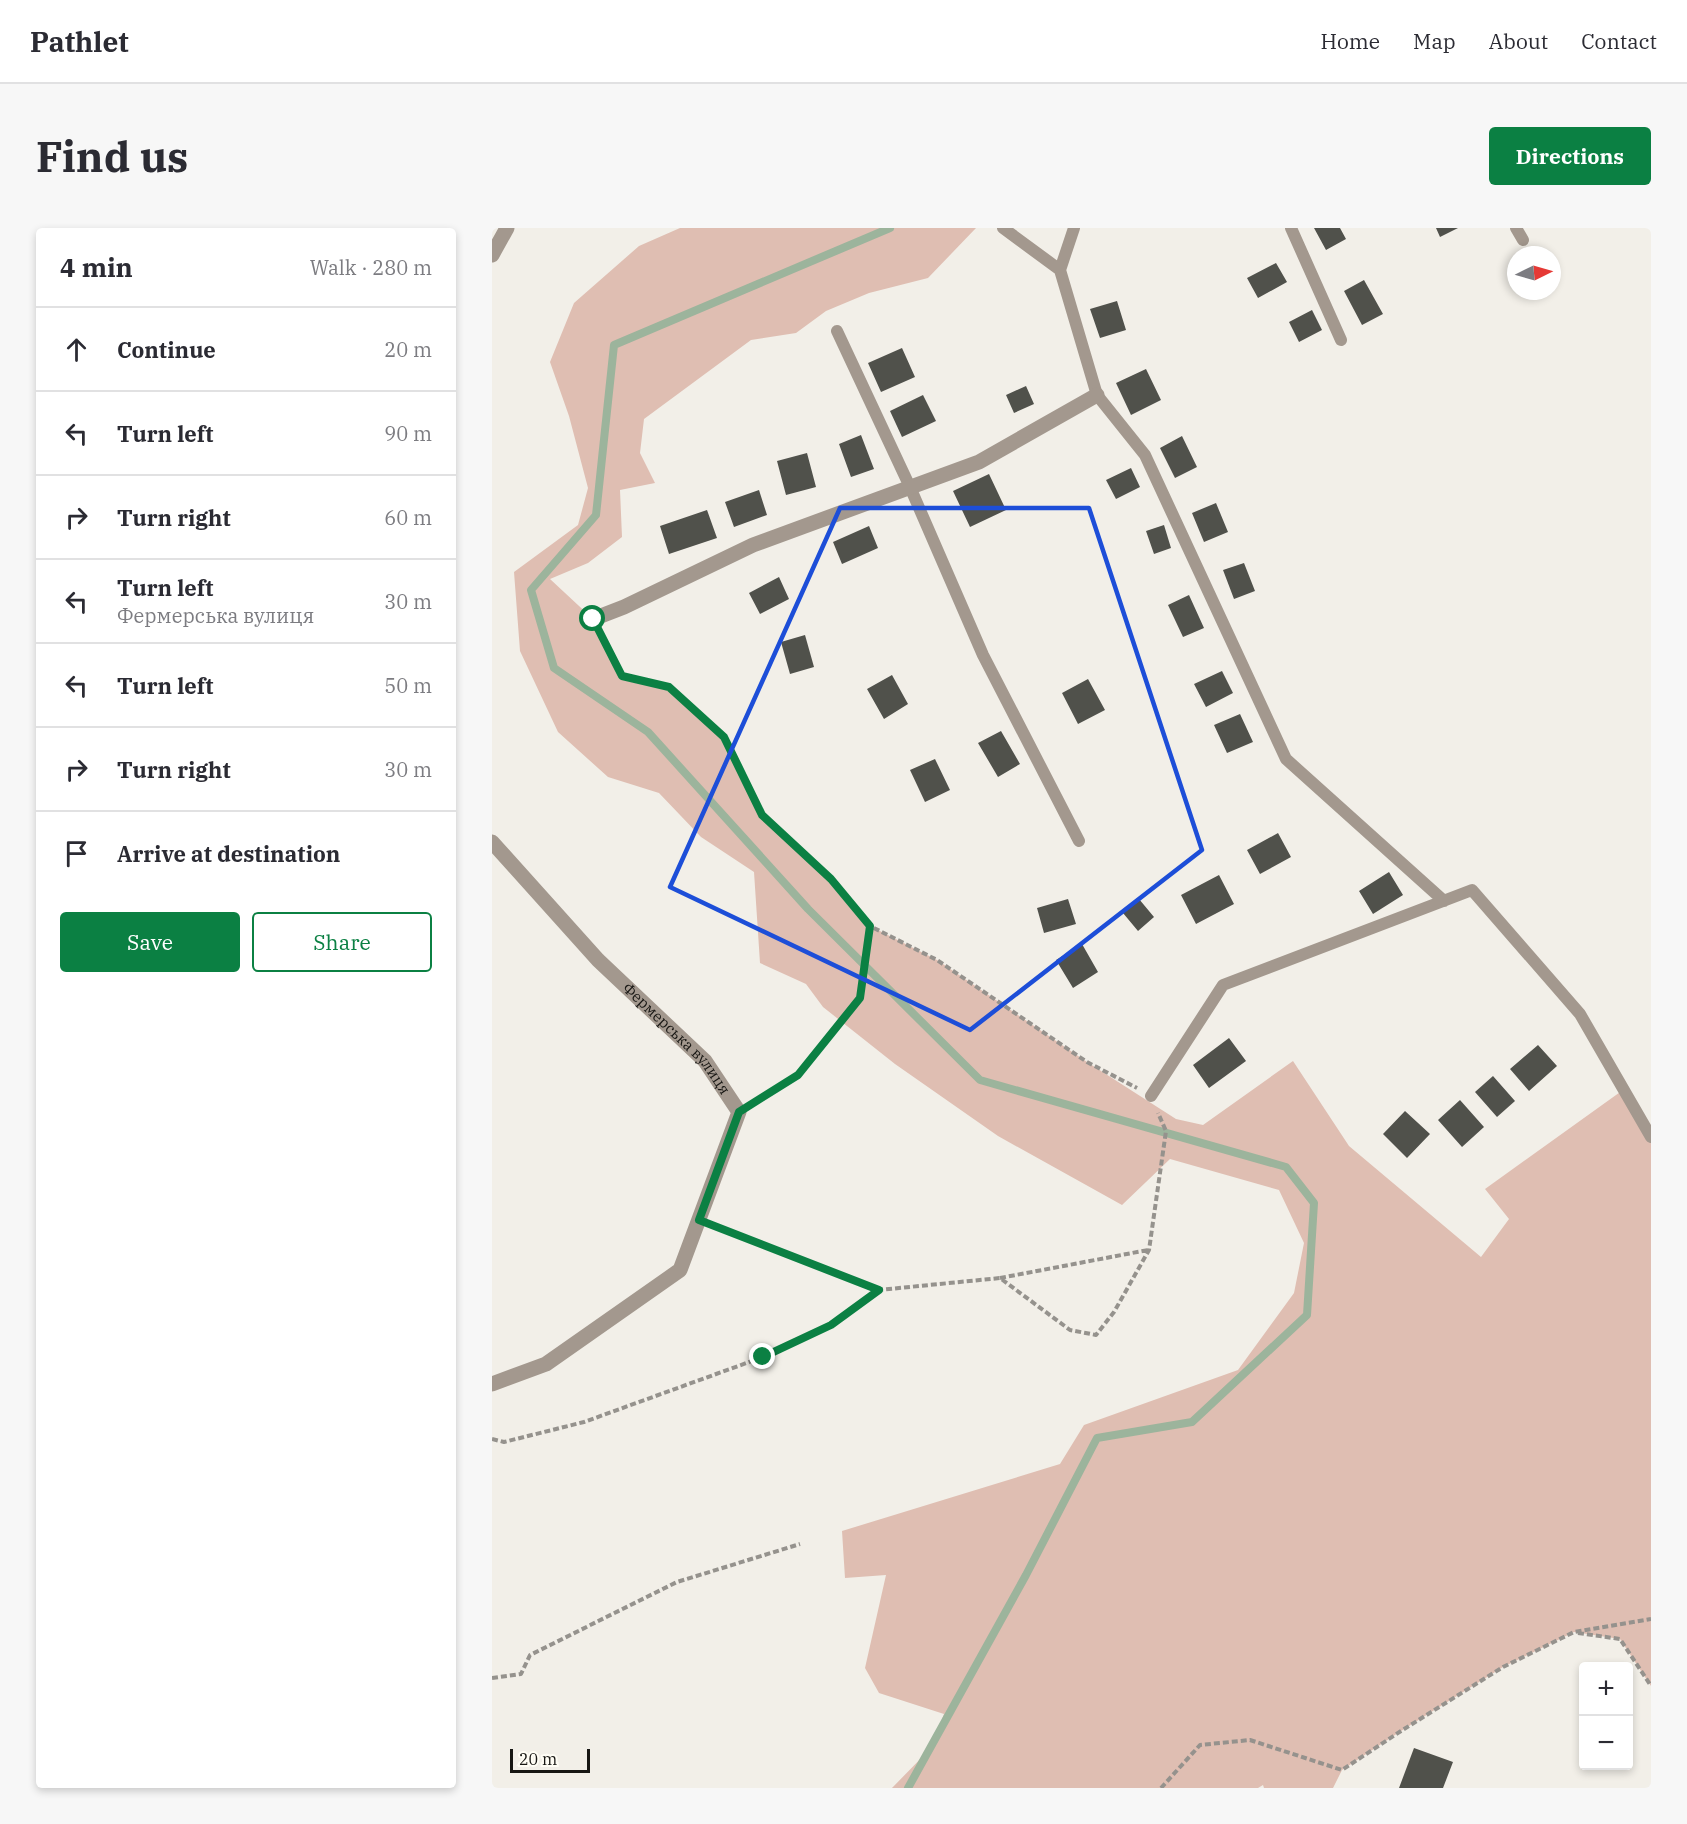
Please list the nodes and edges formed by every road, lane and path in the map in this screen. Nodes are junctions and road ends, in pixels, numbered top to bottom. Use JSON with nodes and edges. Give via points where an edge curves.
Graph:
{"nodes":[{"id":1,"x":507,"y":228,"type":"edge"},
{"id":2,"x":1003,"y":228,"type":"edge"},
{"id":3,"x":1074,"y":228,"type":"edge"},
{"id":4,"x":1291,"y":228,"type":"edge"},
{"id":5,"x":1516,"y":228,"type":"edge"},
{"id":6,"x":1523,"y":240,"type":"dead end"},
{"id":7,"x":492,"y":255,"type":"edge"},
{"id":8,"x":1060,"y":270,"type":"junction"},
{"id":9,"x":837,"y":331,"type":"dead end"},
{"id":10,"x":1341,"y":340,"type":"dead end"},
{"id":11,"x":1097,"y":395,"type":"junction"},
{"id":12,"x":910,"y":487,"type":"junction"},
{"id":13,"x":593,"y":619,"type":"joint"},
{"id":14,"x":1079,"y":841,"type":"dead end"},
{"id":15,"x":492,"y":842,"type":"edge"},
{"id":16,"x":1444,"y":901,"type":"junction"},
{"id":17,"x":870,"y":926,"type":"junction"},
{"id":18,"x":1151,"y":1096,"type":"junction"},
{"id":19,"x":739,"y":1112,"type":"junction"},
{"id":20,"x":1651,"y":1137,"type":"edge"},
{"id":21,"x":699,"y":1220,"type":"junction"},
{"id":22,"x":1149,"y":1250,"type":"junction"},
{"id":23,"x":1000,"y":1278,"type":"junction"},
{"id":24,"x":879,"y":1290,"type":"junction"},
{"id":25,"x":492,"y":1384,"type":"edge"},
{"id":26,"x":492,"y":1439,"type":"edge"},
{"id":27,"x":800,"y":1544,"type":"dead end"},
{"id":28,"x":1651,"y":1619,"type":"edge"},
{"id":29,"x":1574,"y":1632,"type":"junction"},
{"id":30,"x":492,"y":1678,"type":"edge"},
{"id":31,"x":1651,"y":1686,"type":"edge"},
{"id":32,"x":1161,"y":1788,"type":"edge"}],
"edges":[{"from":1,"to":7,"type":"street"},
{"from":2,"to":8,"type":"lane"},
{"from":3,"to":8,"type":"lane"},
{"from":4,"to":10,"type":"lane"},
{"from":5,"to":6,"type":"lane"},
{"from":8,"to":11,"type":"lane"},
{"from":9,"to":12,"type":"lane"},
{"from":11,"to":12,"type":"street","via":[[979,462]]},
{"from":11,"to":16,"type":"lane","via":[[1145,455],[1286,759]]},
{"from":12,"to":13,"type":"street","via":[[753,545]]},
{"from":12,"to":14,"type":"lane","via":[[983,655]]},
{"from":13,"to":17,"type":"path","via":[[622,676],[669,687],[724,737],[762,815],[831,879]]},
{"from":15,"to":19,"type":"street","name":"Фермерська вулиця","via":[[598,960],[705,1061]]},
{"from":16,"to":18,"type":"lane","via":[[1223,985]]},
{"from":16,"to":20,"type":"lane","via":[[1472,890],[1480,899],[1580,1014]]},
{"from":17,"to":18,"type":"path","via":[[937,960],[1087,1062]]},
{"from":17,"to":19,"type":"path","via":[[860,998],[798,1075]]},
{"from":18,"to":22,"type":"path","via":[[1166,1131]]},
{"from":19,"to":21,"type":"street","name":"Фермерська вулиця"},
{"from":21,"to":24,"type":"path"},
{"from":21,"to":25,"type":"street","name":"Фермерська вулиця","via":[[680,1270],[546,1364]]},
{"from":22,"to":23,"type":"path"},
{"from":22,"to":23,"type":"path","via":[[1114,1312],[1096,1335],[1070,1330]]},
{"from":23,"to":24,"type":"path"},
{"from":24,"to":26,"type":"path","via":[[831,1325],[763,1357],[584,1422],[504,1442]]},
{"from":27,"to":30,"type":"path","via":[[677,1582],[530,1655],[521,1674]]},
{"from":28,"to":29,"type":"path"},
{"from":29,"to":31,"type":"path","via":[[1620,1639]]},
{"from":29,"to":32,"type":"path","via":[[1503,1667],[1342,1770],[1250,1740],[1200,1745]]}]}
